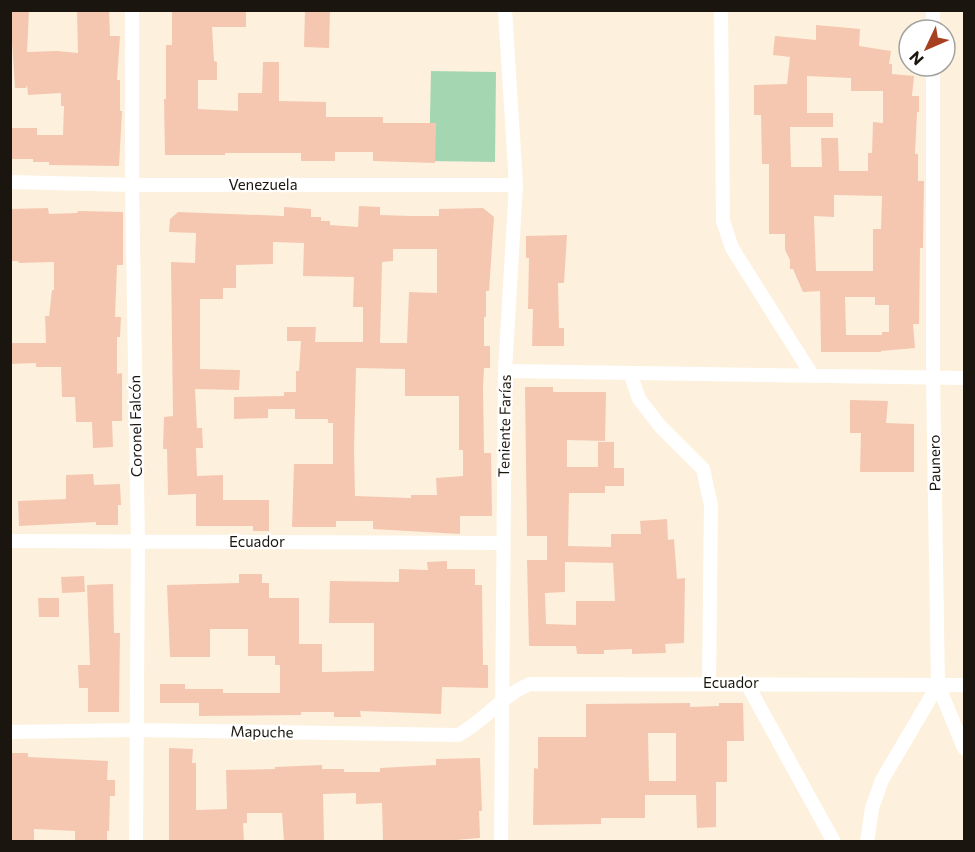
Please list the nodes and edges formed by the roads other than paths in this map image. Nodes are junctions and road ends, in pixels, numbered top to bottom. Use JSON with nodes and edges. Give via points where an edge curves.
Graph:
{"nodes":[{"id":1,"x":132,"y":10,"type":"edge"},
{"id":2,"x":506,"y":10,"type":"edge"},
{"id":3,"x":721,"y":10,"type":"edge"},
{"id":4,"x":933,"y":78,"type":"edge"},
{"id":5,"x":10,"y":182,"type":"edge"},
{"id":6,"x":132,"y":185,"type":"junction"},
{"id":7,"x":516,"y":185,"type":"junction"},
{"id":8,"x":505,"y":371,"type":"junction"},
{"id":9,"x":630,"y":373,"type":"junction"},
{"id":10,"x":812,"y":375,"type":"junction"},
{"id":11,"x":933,"y":378,"type":"junction"},
{"id":12,"x":964,"y":378,"type":"edge"},
{"id":13,"x":10,"y":541,"type":"edge"},
{"id":14,"x":138,"y":542,"type":"junction"},
{"id":15,"x":503,"y":543,"type":"junction"},
{"id":16,"x":709,"y":683,"type":"junction"},
{"id":17,"x":747,"y":684,"type":"junction"},
{"id":18,"x":938,"y":685,"type":"junction"},
{"id":19,"x":964,"y":685,"type":"edge"},
{"id":20,"x":502,"y":700,"type":"junction"},
{"id":21,"x":136,"y":730,"type":"junction"},
{"id":22,"x":10,"y":732,"type":"edge"},
{"id":23,"x":964,"y":748,"type":"edge"},
{"id":24,"x":136,"y":842,"type":"edge"},
{"id":25,"x":501,"y":842,"type":"edge"},
{"id":26,"x":834,"y":842,"type":"edge"},
{"id":27,"x":867,"y":842,"type":"edge"}],
"edges":[{"from":1,"to":6,"type":"street","name":"Coronel Falcón"},
{"from":2,"to":7,"type":"street","name":"Teniente Farías"},
{"from":3,"to":10,"type":"street","via":[[723,221],[732,248]]},
{"from":4,"to":11,"type":"street","name":"Paunero"},
{"from":5,"to":6,"type":"street","name":"Venezuela"},
{"from":6,"to":7,"type":"street","name":"Venezuela"},
{"from":6,"to":14,"type":"street","name":"Coronel Falcón"},
{"from":7,"to":8,"type":"street","name":"Teniente Farías"},
{"from":8,"to":9,"type":"street"},
{"from":8,"to":15,"type":"street","name":"Teniente Farías"},
{"from":9,"to":10,"type":"street"},
{"from":9,"to":16,"type":"street","via":[[639,399],[703,469],[708,485]]},
{"from":10,"to":11,"type":"street"},
{"from":11,"to":12,"type":"street"},
{"from":11,"to":18,"type":"street","name":"Paunero"},
{"from":13,"to":14,"type":"street","name":"Ecuador"},
{"from":14,"to":15,"type":"street","name":"Ecuador"},
{"from":14,"to":21,"type":"street","name":"Coronel Falcón"},
{"from":15,"to":20,"type":"street","name":"Teniente Farías"},
{"from":16,"to":17,"type":"street","name":"Ecuador"},
{"from":16,"to":20,"type":"street","name":"Ecuador","via":[[530,684]]},
{"from":17,"to":18,"type":"street","name":"Ecuador"},
{"from":17,"to":26,"type":"street"},
{"from":18,"to":19,"type":"street","name":"Ecuador"},
{"from":18,"to":23,"type":"street"},
{"from":18,"to":27,"type":"street","via":[[882,780],[872,808]]},
{"from":20,"to":21,"type":"street","name":"Mapuche","via":[[473,728],[458,735]]},
{"from":20,"to":25,"type":"street","name":"Teniente Farías"},
{"from":21,"to":22,"type":"street","name":"Mapuche"},
{"from":21,"to":24,"type":"street","name":"Coronel Falcón"}]}
